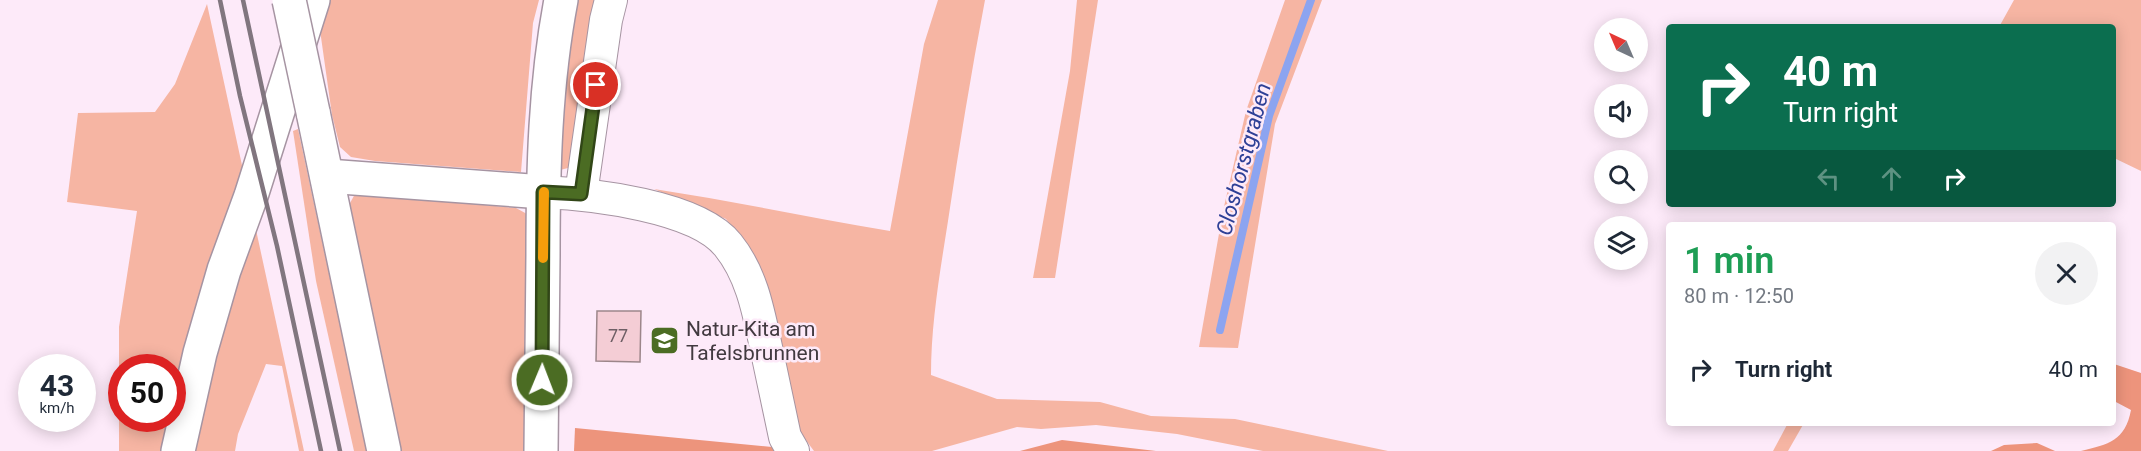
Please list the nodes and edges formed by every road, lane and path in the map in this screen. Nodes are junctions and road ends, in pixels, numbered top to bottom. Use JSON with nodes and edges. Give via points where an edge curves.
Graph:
{"nodes":[{"id":1,"x":289,"y":0,"type":"edge"},
{"id":2,"x":313,"y":0,"type":"edge"},
{"id":3,"x":561,"y":0,"type":"edge"},
{"id":4,"x":610,"y":0,"type":"edge"},
{"id":5,"x":327,"y":176,"type":"junction"},
{"id":6,"x":543,"y":192,"type":"junction"},
{"id":7,"x":581,"y":194,"type":"junction"},
{"id":8,"x":178,"y":451,"type":"edge"},
{"id":9,"x":384,"y":451,"type":"edge"},
{"id":10,"x":541,"y":451,"type":"edge"},
{"id":11,"x":794,"y":451,"type":"edge"}],
"edges":[{"from":1,"to":5,"type":"main road","bridge":true},
{"from":2,"to":8,"type":"main road","via":[[224,270]]},
{"from":3,"to":6,"type":"main road","via":[[546,118]]},
{"from":4,"to":7,"type":"lane"},
{"from":5,"to":6,"type":"main road"},
{"from":5,"to":9,"type":"main road"},
{"from":6,"to":7,"type":"lane"},
{"from":6,"to":10,"type":"main road"},
{"from":7,"to":11,"type":"lane","via":[[678,215],[703,224],[727,244],[744,269],[755,299],[786,437]]}]}
